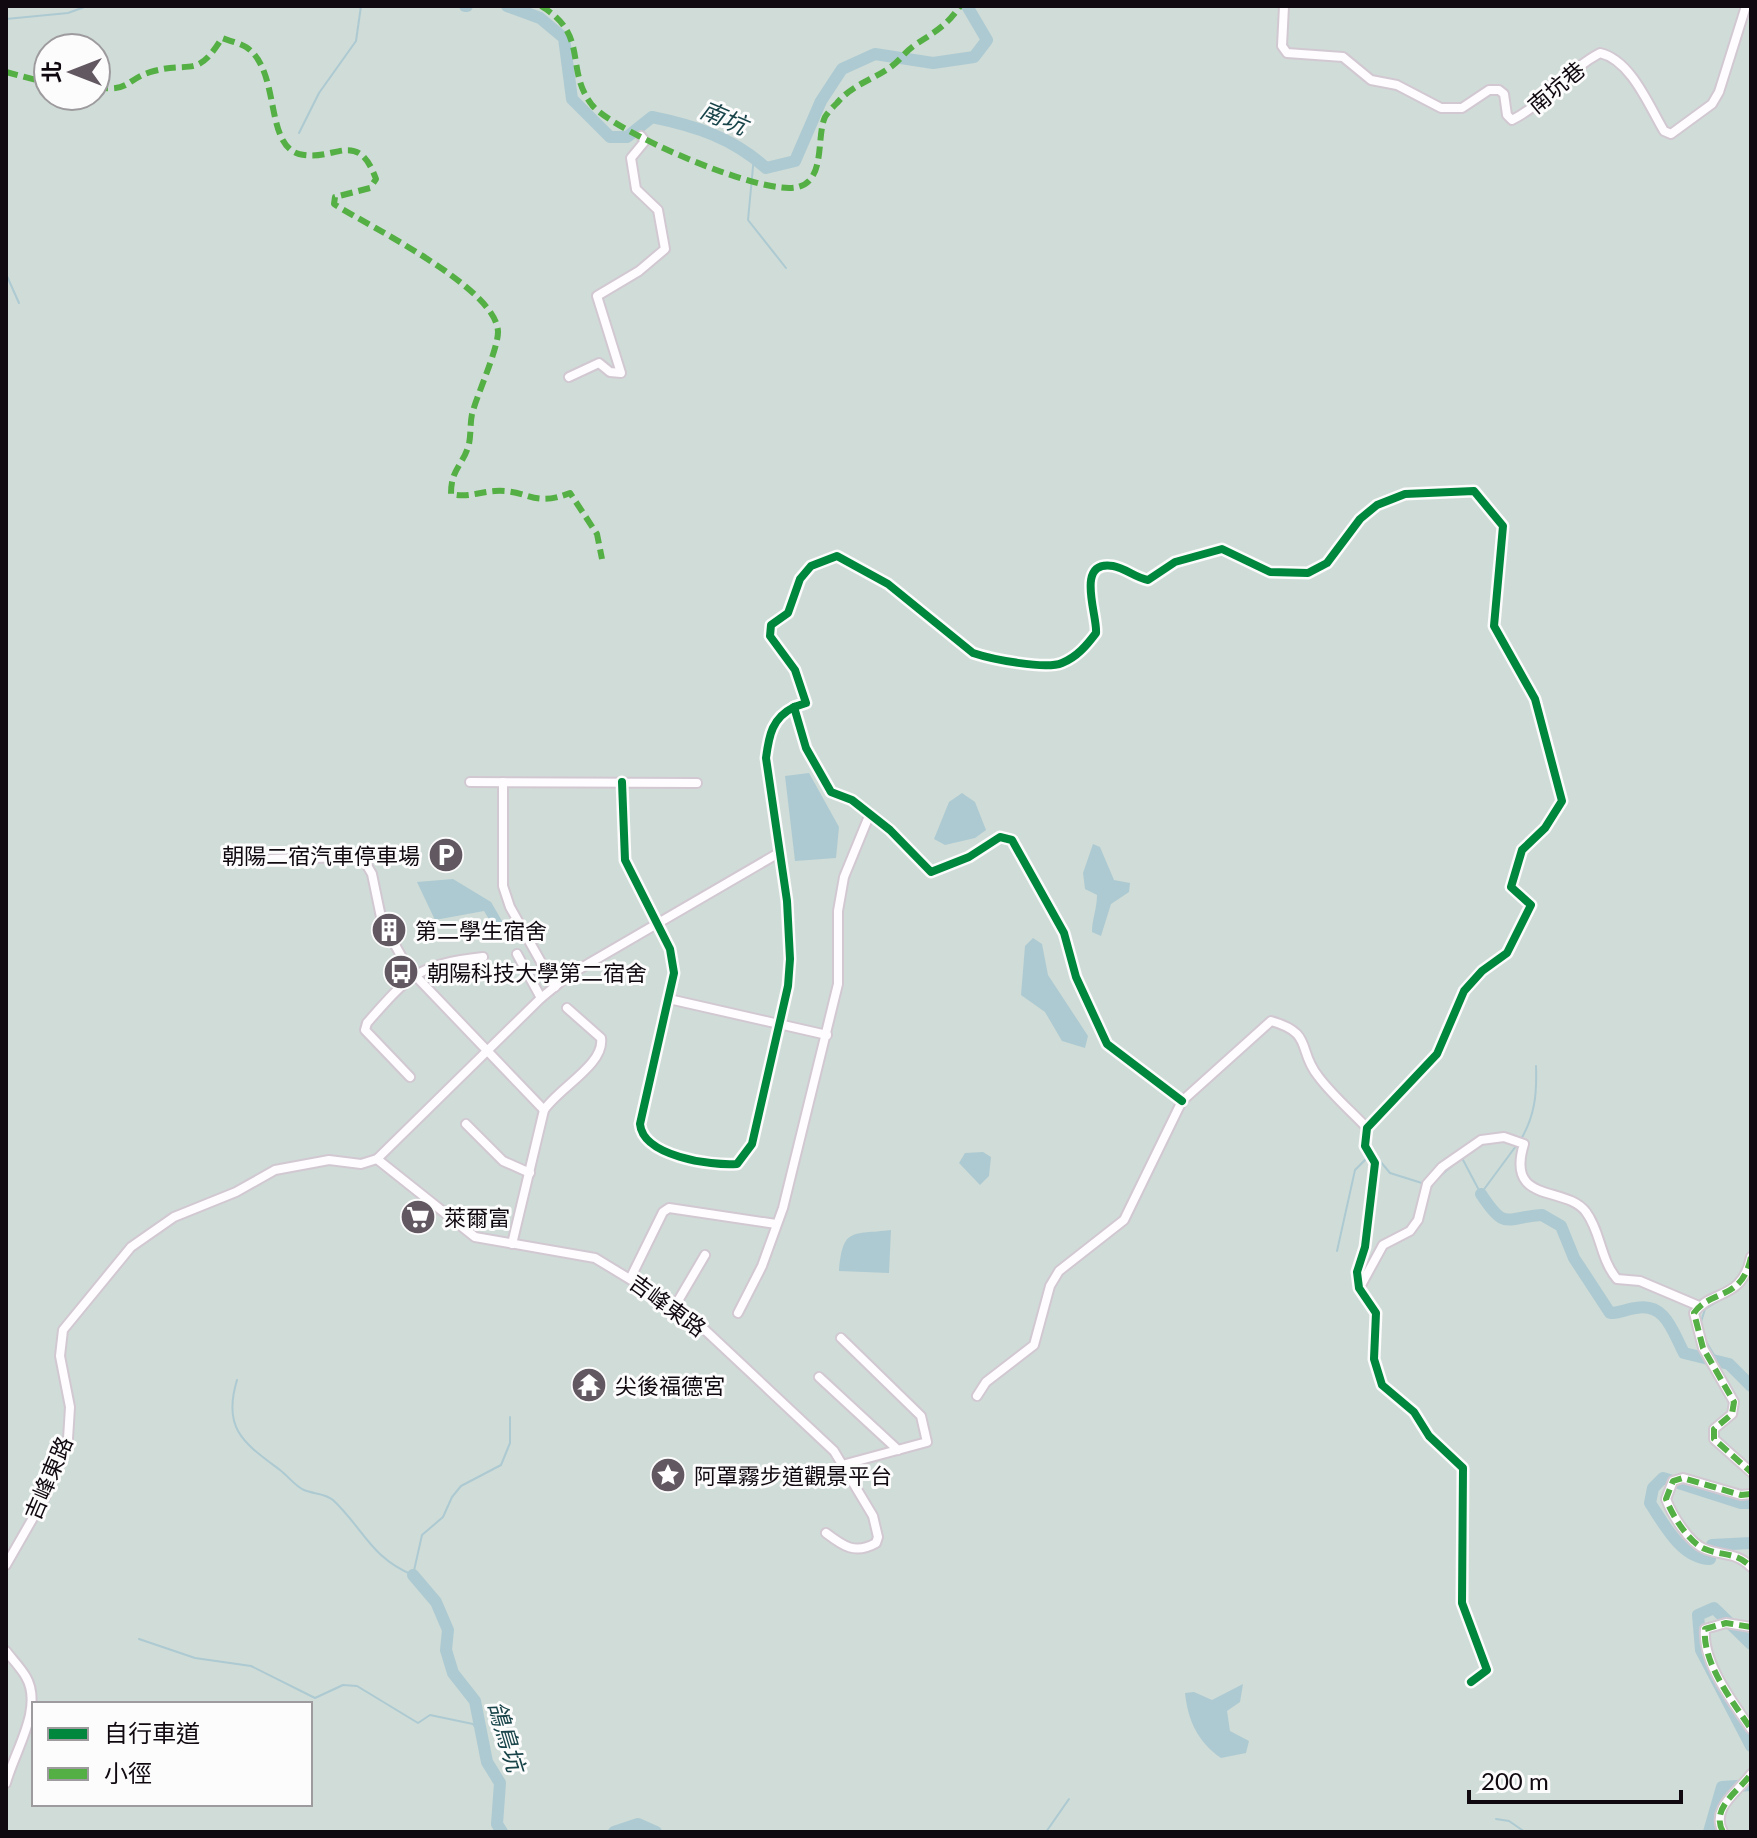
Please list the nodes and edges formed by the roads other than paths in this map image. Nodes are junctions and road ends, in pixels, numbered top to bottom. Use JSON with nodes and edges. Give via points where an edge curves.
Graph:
{"nodes":[{"id":1,"x":1284,"y":6,"type":"edge"},
{"id":2,"x":1746,"y":6,"type":"edge"},
{"id":3,"x":641,"y":136,"type":"dead end"},
{"id":4,"x":569,"y":377,"type":"dead end"},
{"id":5,"x":794,"y":707,"type":"junction"},
{"id":6,"x":470,"y":782,"type":"dead end"},
{"id":7,"x":503,"y":782,"type":"junction"},
{"id":8,"x":622,"y":782,"type":"junction"},
{"id":9,"x":697,"y":783,"type":"dead end"},
{"id":10,"x":869,"y":816,"type":"junction"},
{"id":11,"x":777,"y":854,"type":"junction"},
{"id":12,"x":271,"y":859,"type":"dead end"},
{"id":13,"x":658,"y":923,"type":"junction"},
{"id":14,"x":517,"y":954,"type":"dead end"},
{"id":15,"x":483,"y":957,"type":"dead end"},
{"id":16,"x":413,"y":975,"type":"junction"},
{"id":17,"x":555,"y":987,"type":"junction"},
{"id":18,"x":541,"y":998,"type":"junction"},
{"id":19,"x":669,"y":999,"type":"junction"},
{"id":20,"x":567,"y":1008,"type":"dead end"},
{"id":21,"x":779,"y":1023,"type":"junction"},
{"id":22,"x":827,"y":1035,"type":"junction"},
{"id":23,"x":487,"y":1051,"type":"junction"},
{"id":24,"x":410,"y":1077,"type":"dead end"},
{"id":25,"x":1182,"y":1101,"type":"junction"},
{"id":26,"x":544,"y":1110,"type":"junction"},
{"id":27,"x":466,"y":1124,"type":"dead end"},
{"id":28,"x":1367,"y":1128,"type":"junction"},
{"id":29,"x":377,"y":1159,"type":"junction"},
{"id":30,"x":530,"y":1173,"type":"junction"},
{"id":31,"x":776,"y":1224,"type":"junction"},
{"id":32,"x":512,"y":1244,"type":"junction"},
{"id":33,"x":705,"y":1255,"type":"dead end"},
{"id":34,"x":1751,"y":1257,"type":"edge"},
{"id":35,"x":631,"y":1277,"type":"junction"},
{"id":36,"x":1359,"y":1288,"type":"junction"},
{"id":37,"x":675,"y":1306,"type":"junction"},
{"id":38,"x":1699,"y":1306,"type":"junction"},
{"id":39,"x":738,"y":1313,"type":"dead end"},
{"id":40,"x":841,"y":1338,"type":"dead end"},
{"id":41,"x":819,"y":1377,"type":"dead end"},
{"id":42,"x":977,"y":1396,"type":"dead end"},
{"id":43,"x":898,"y":1450,"type":"junction"},
{"id":44,"x":842,"y":1465,"type":"junction"},
{"id":45,"x":1751,"y":1472,"type":"edge"},
{"id":46,"x":1751,"y":1494,"type":"edge"},
{"id":47,"x":826,"y":1533,"type":"dead end"},
{"id":48,"x":6,"y":1565,"type":"edge"},
{"id":49,"x":1751,"y":1567,"type":"edge"},
{"id":50,"x":1751,"y":1627,"type":"edge"},
{"id":51,"x":6,"y":1651,"type":"edge"},
{"id":52,"x":1471,"y":1682,"type":"dead end"},
{"id":53,"x":1751,"y":1729,"type":"edge"},
{"id":54,"x":1749,"y":1777,"type":"edge"},
{"id":55,"x":6,"y":1783,"type":"edge"},
{"id":56,"x":1723,"y":1832,"type":"edge"}],
"edges":[{"from":1,"to":2,"type":"street","name":"南坑巷","via":[[1282,46],[1287,53],[1343,57],[1371,80],[1397,85],[1441,108],[1462,108],[1489,90],[1499,90],[1512,120],[1557,90],[1573,69],[1600,53],[1611,55],[1671,134],[1712,104]]},
{"from":3,"to":4,"type":"street","via":[[645,141],[631,158],[636,189],[658,210],[665,249],[597,296],[621,373],[599,363]]},
{"from":5,"to":10,"type":"street","via":[[806,748],[826,785]]},
{"from":5,"to":11,"type":"street","via":[[779,714],[767,748]]},
{"from":5,"to":28,"type":"street","via":[[806,703],[795,670],[770,636],[771,625],[788,613],[800,579],[811,566],[837,556],[888,584],[973,653],[1053,665],[1084,649],[1096,633],[1089,586],[1101,568],[1113,566],[1148,580],[1175,562],[1222,549],[1270,572],[1308,573],[1327,563],[1377,505],[1405,494],[1474,491],[1503,526],[1494,626],[1535,699],[1562,801],[1522,850],[1511,887],[1531,905],[1507,953],[1464,991],[1437,1054]]},
{"from":6,"to":7,"type":"street"},
{"from":7,"to":8,"type":"street"},
{"from":7,"to":17,"type":"street","via":[[503,886]]},
{"from":8,"to":9,"type":"street"},
{"from":8,"to":13,"type":"street","via":[[625,860]]},
{"from":10,"to":22,"type":"street","via":[[842,889],[838,984]]},
{"from":10,"to":25,"type":"street","via":[[931,872],[1000,837],[1012,840],[1064,933],[1076,977],[1107,1044]]},
{"from":11,"to":13,"type":"street"},
{"from":11,"to":21,"type":"street","via":[[787,901],[790,959]]},
{"from":12,"to":16,"type":"street","via":[[352,857],[365,862],[382,922]]},
{"from":13,"to":17,"type":"street"},
{"from":13,"to":19,"type":"street","via":[[673,960]]},
{"from":14,"to":18,"type":"street"},
{"from":15,"to":16,"type":"street","via":[[432,965]]},
{"from":16,"to":23,"type":"street"},
{"from":16,"to":24,"type":"street","via":[[365,1030]]},
{"from":17,"to":18,"type":"street"},
{"from":18,"to":23,"type":"street"},
{"from":19,"to":21,"type":"street"},
{"from":19,"to":21,"type":"street","via":[[641,1134],[654,1149],[713,1163],[737,1164],[752,1144]]},
{"from":20,"to":26,"type":"street","via":[[601,1038],[602,1048]]},
{"from":21,"to":22,"type":"street"},
{"from":22,"to":31,"type":"street"},
{"from":23,"to":26,"type":"street"},
{"from":23,"to":29,"type":"street"},
{"from":25,"to":28,"type":"street","via":[[1271,1021],[1302,1036],[1315,1073]]},
{"from":25,"to":42,"type":"street","via":[[1124,1220],[1059,1271],[1034,1345],[986,1382]]},
{"from":26,"to":30,"type":"street"},
{"from":27,"to":30,"type":"street","via":[[503,1161]]},
{"from":28,"to":36,"type":"street","via":[[1365,1146],[1372,1157]]},
{"from":29,"to":32,"type":"street","name":"吉峰東路","via":[[475,1237]]},
{"from":29,"to":48,"type":"street","name":"吉峰東路","via":[[361,1164],[329,1160],[275,1170],[174,1217],[131,1247],[63,1330],[60,1356],[70,1407],[68,1439],[45,1497]]},
{"from":30,"to":32,"type":"street"},
{"from":31,"to":35,"type":"street","via":[[669,1208]]},
{"from":31,"to":39,"type":"street"},
{"from":32,"to":35,"type":"street","name":"吉峰東路","via":[[595,1258]]},
{"from":33,"to":37,"type":"street"},
{"from":34,"to":38,"type":"street","via":[[1742,1282]]},
{"from":35,"to":37,"type":"street","name":"吉峰東路"},
{"from":36,"to":38,"type":"street","via":[[1383,1245],[1410,1231],[1418,1220],[1429,1180],[1481,1140],[1514,1138],[1524,1144],[1520,1159],[1528,1184],[1585,1211],[1605,1265],[1617,1279],[1652,1285]]},
{"from":36,"to":52,"type":"street","via":[[1376,1313],[1374,1359],[1382,1385],[1414,1412],[1429,1436],[1463,1468],[1462,1603],[1487,1670]]},
{"from":37,"to":44,"type":"street","name":"吉峰東路","via":[[834,1451]]},
{"from":38,"to":45,"type":"street","via":[[1694,1313],[1696,1333],[1734,1402],[1732,1414],[1714,1429],[1714,1439]]},
{"from":40,"to":43,"type":"street","via":[[921,1416],[927,1442]]},
{"from":41,"to":43,"type":"street"},
{"from":43,"to":44,"type":"street"},
{"from":44,"to":47,"type":"street","name":"吉峰東路","via":[[873,1516],[878,1537],[876,1543],[856,1550]]},
{"from":46,"to":49,"type":"street","via":[[1683,1478],[1673,1481],[1666,1499],[1694,1542]]},
{"from":50,"to":53,"type":"street","via":[[1728,1623],[1705,1629],[1704,1635],[1712,1662]]},
{"from":51,"to":55,"type":"street","via":[[27,1678],[30,1715]]},
{"from":54,"to":56,"type":"street","via":[[1719,1817]]}]}
